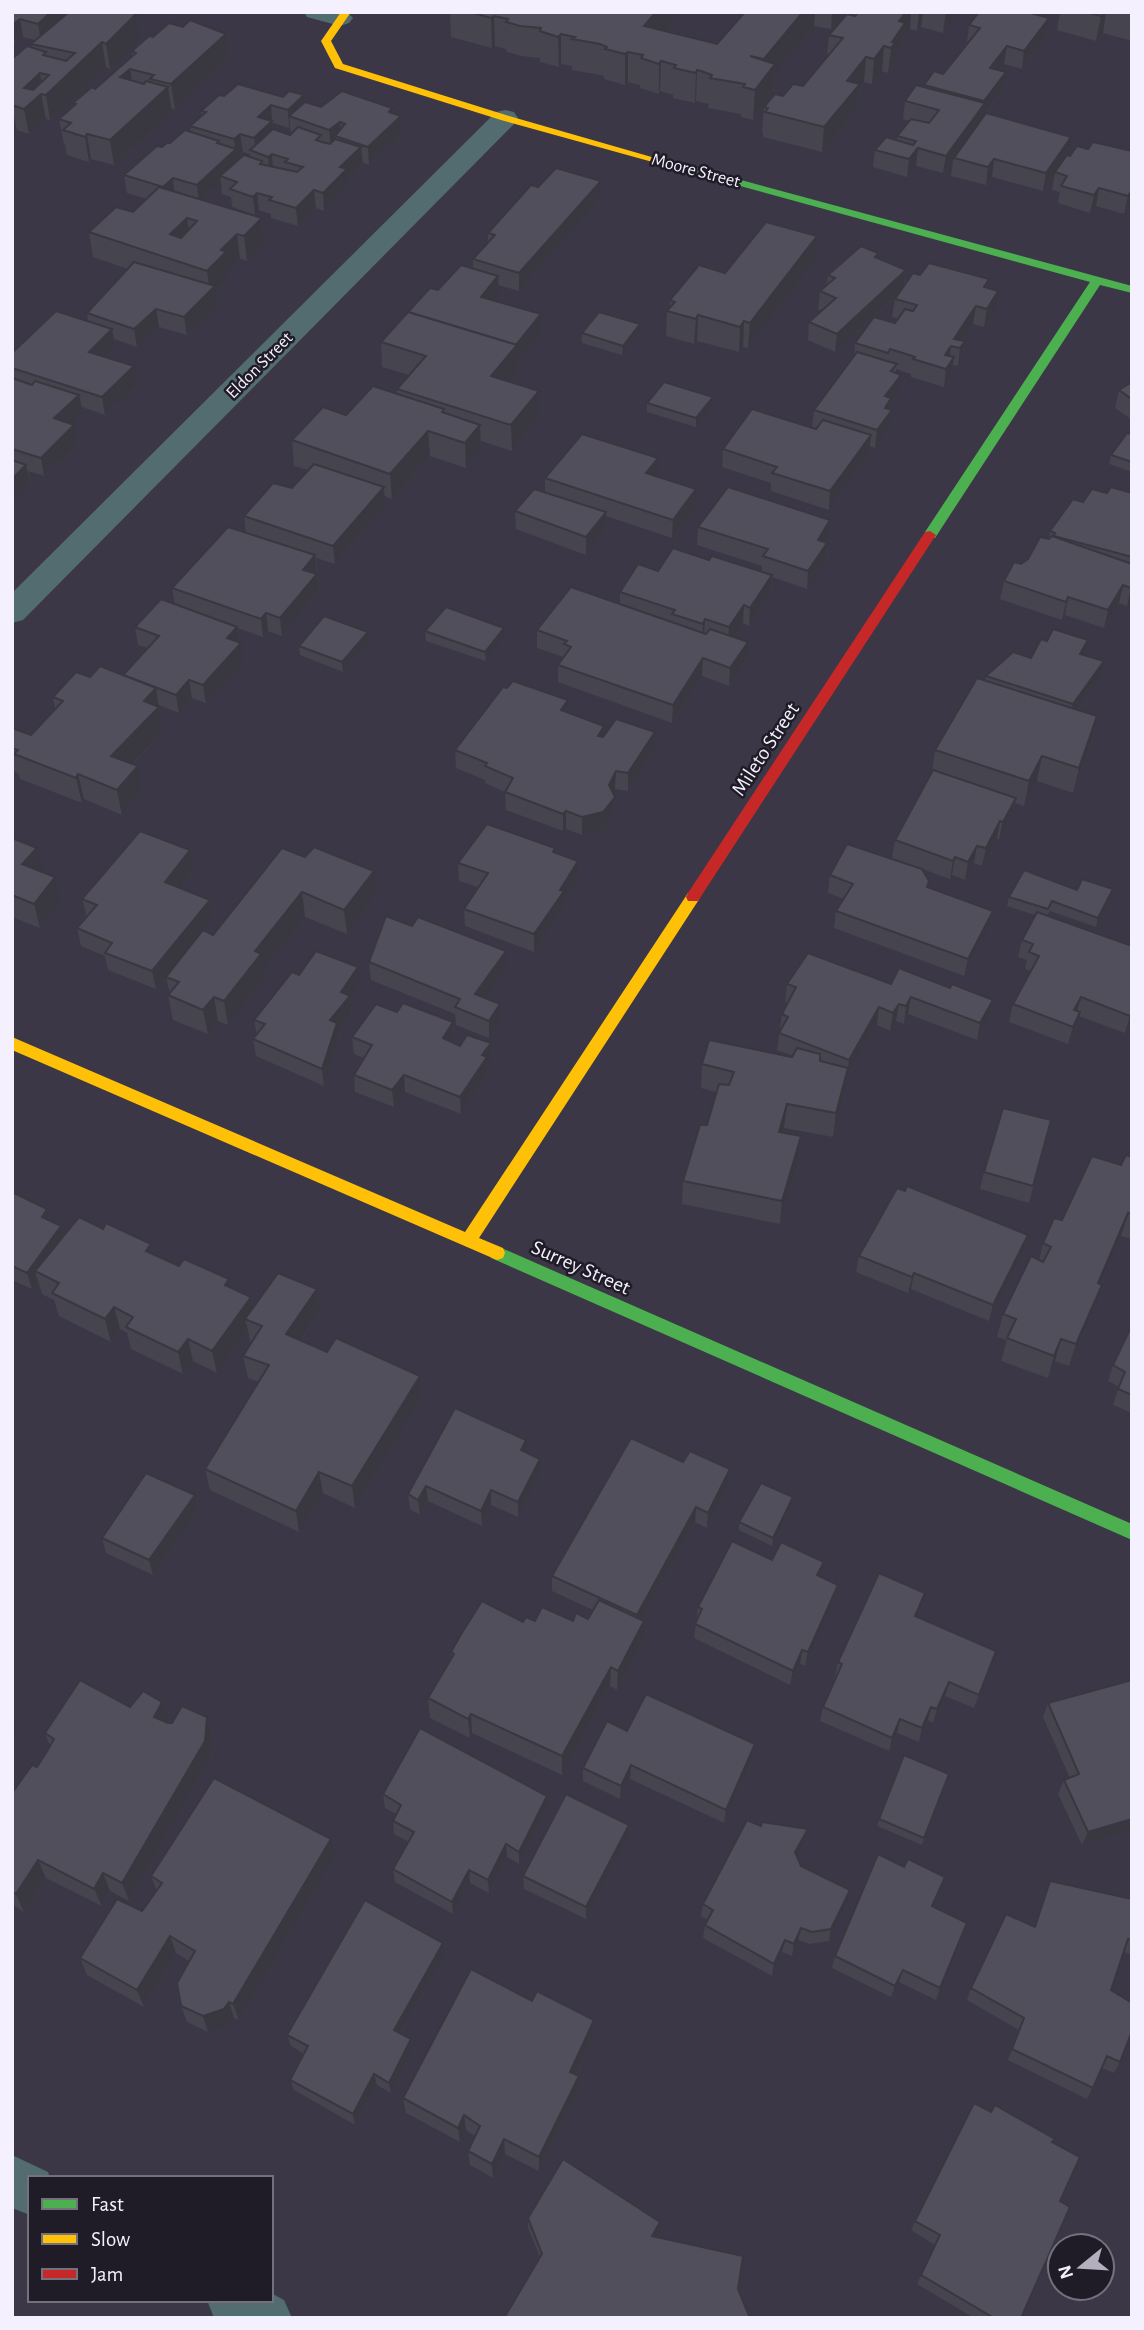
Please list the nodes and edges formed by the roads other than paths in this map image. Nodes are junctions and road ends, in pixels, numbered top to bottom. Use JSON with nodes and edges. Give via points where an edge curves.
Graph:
{"nodes":[{"id":1,"x":334,"y":14,"type":"edge"},
{"id":2,"x":505,"y":118,"type":"junction"},
{"id":3,"x":1097,"y":280,"type":"junction"},
{"id":4,"x":1132,"y":290,"type":"edge"},
{"id":5,"x":12,"y":612,"type":"edge"},
{"id":6,"x":12,"y":1044,"type":"edge"},
{"id":7,"x":469,"y":1240,"type":"junction"},
{"id":8,"x":1132,"y":1532,"type":"edge"},
{"id":9,"x":12,"y":2180,"type":"edge"},
{"id":10,"x":28,"y":2189,"type":"edge"},
{"id":11,"x":237,"y":2302,"type":"edge"},
{"id":12,"x":266,"y":2318,"type":"edge"}],
"edges":[{"from":1,"to":2,"type":"street","name":"Moore Street","via":[[326,41],[339,66]]},
{"from":2,"to":3,"type":"street","name":"Moore Street"},
{"from":2,"to":5,"type":"street","name":"Eldon Street"},
{"from":3,"to":4,"type":"street","name":"Moore Street"},
{"from":3,"to":7,"type":"street","name":"Mileto Street"},
{"from":6,"to":7,"type":"street","name":"Surrey Street"},
{"from":7,"to":8,"type":"street","name":"Surrey Street"},
{"from":9,"to":10,"type":"street"},
{"from":11,"to":12,"type":"street"}]}
